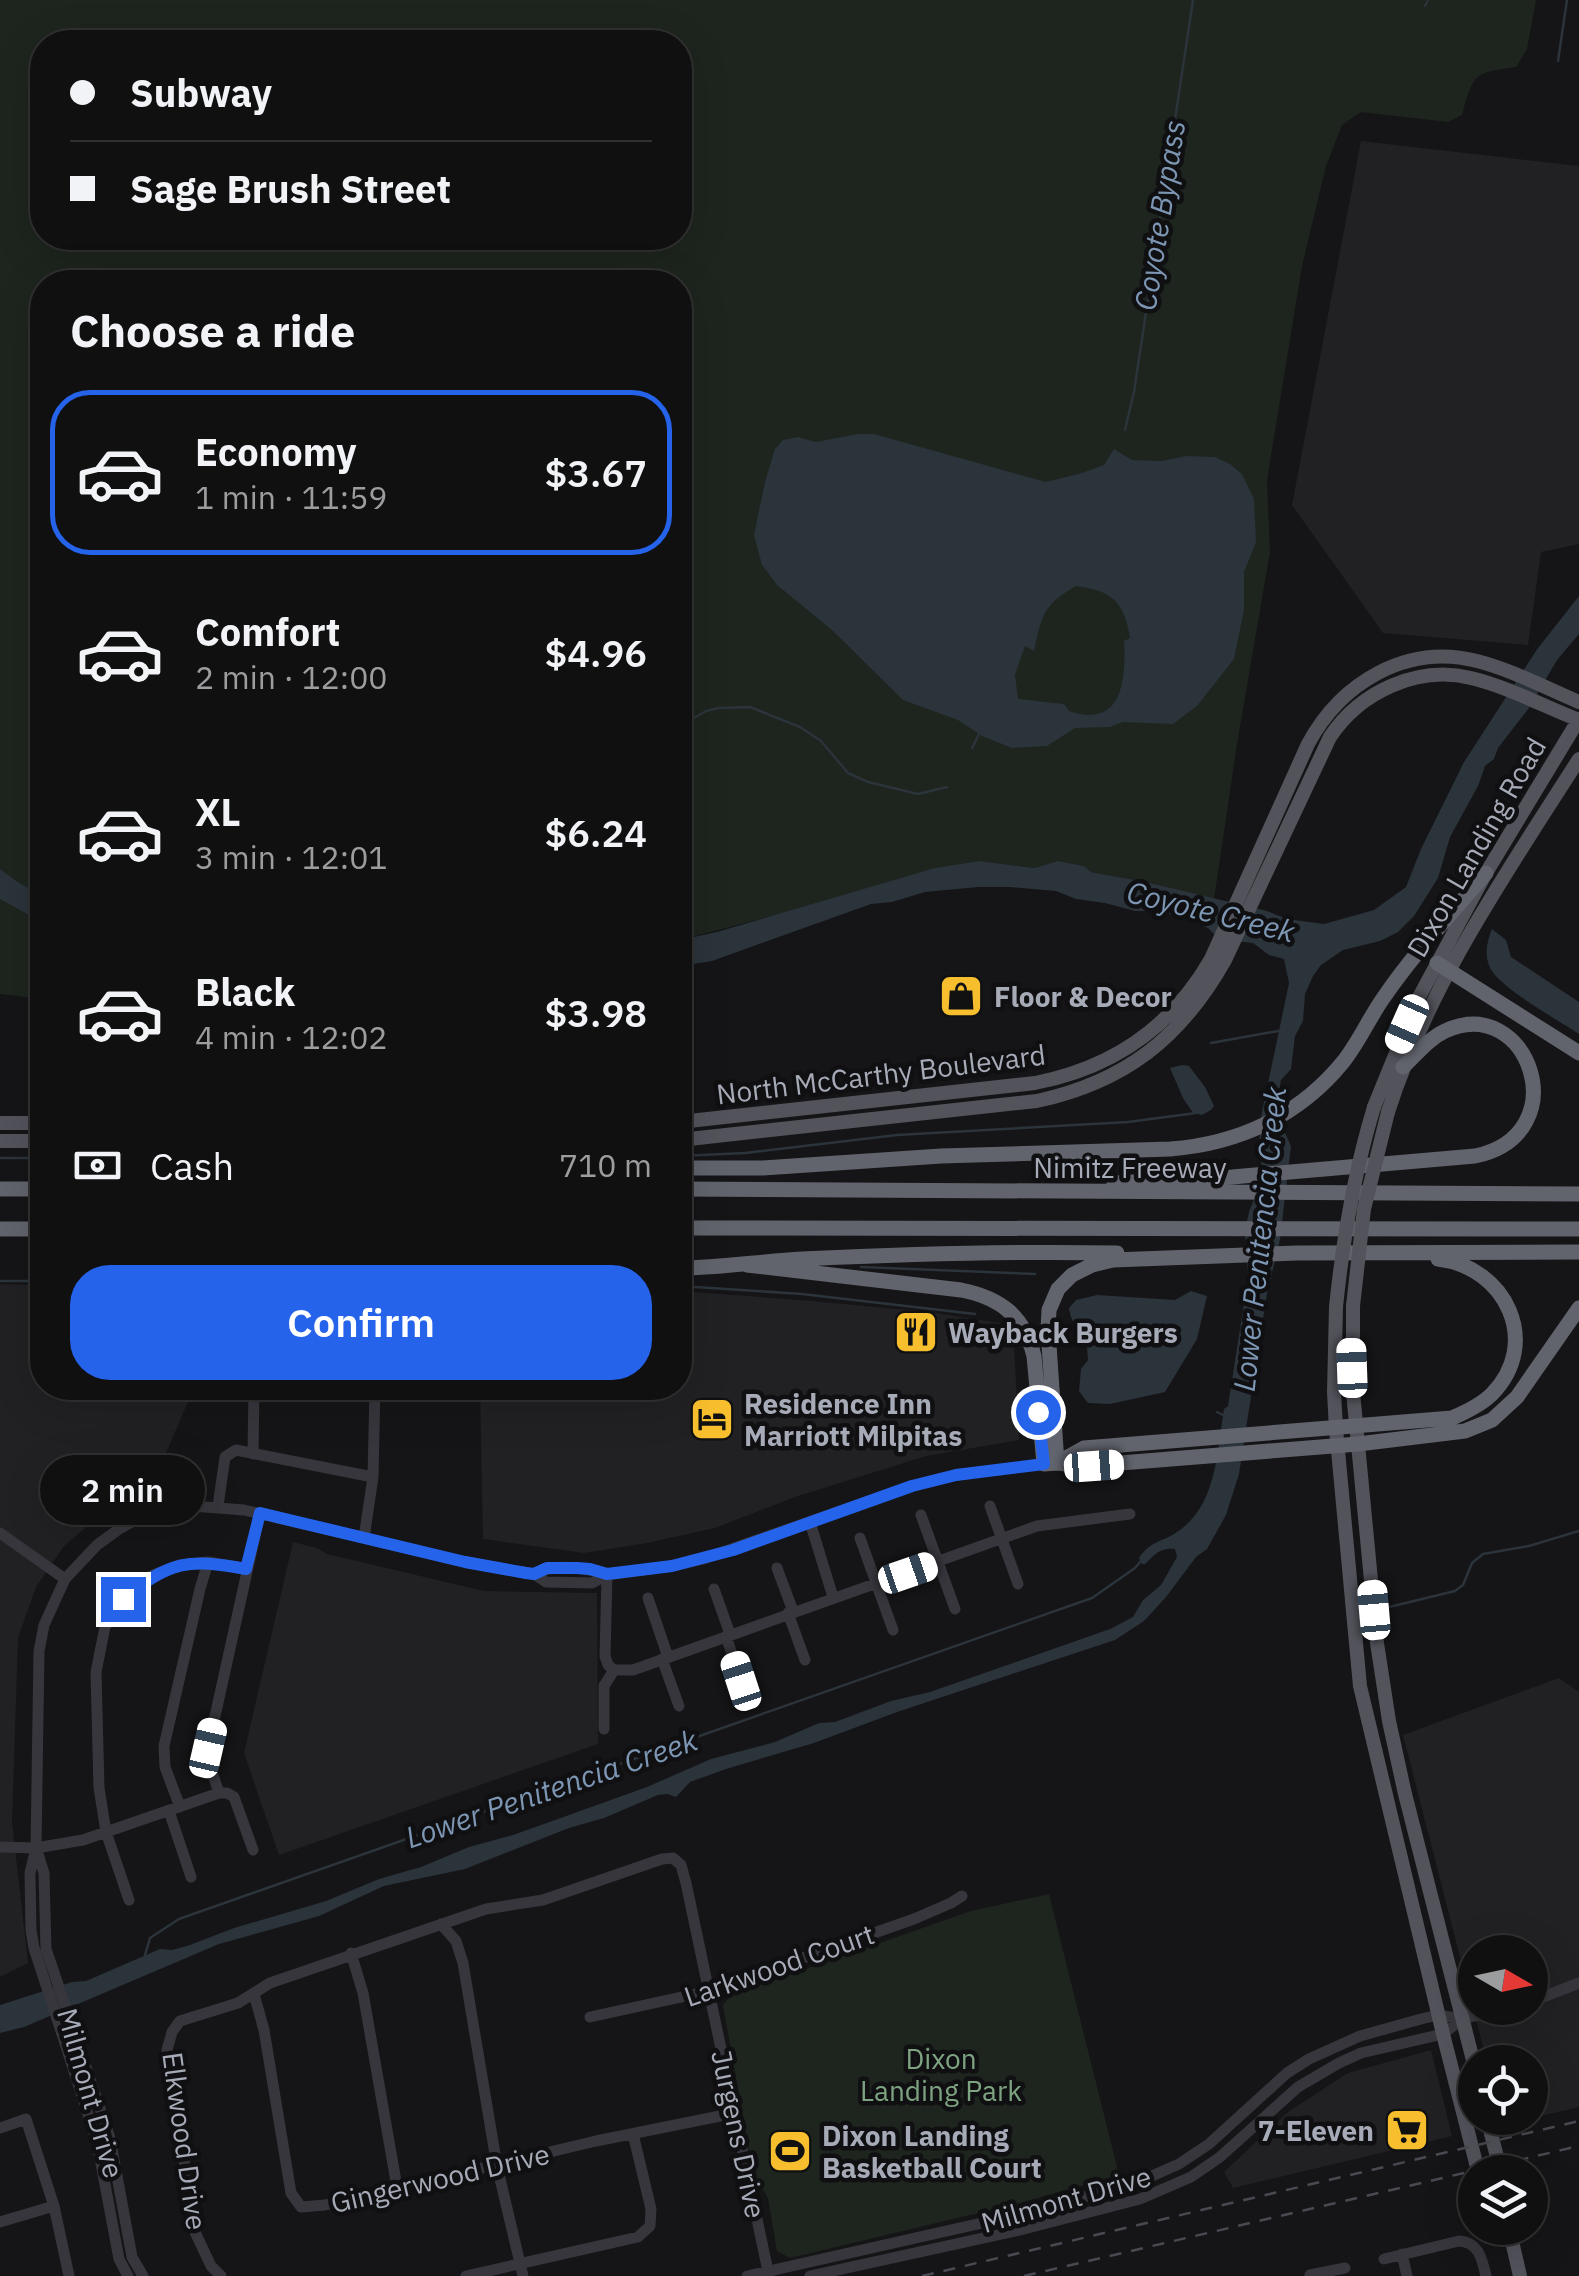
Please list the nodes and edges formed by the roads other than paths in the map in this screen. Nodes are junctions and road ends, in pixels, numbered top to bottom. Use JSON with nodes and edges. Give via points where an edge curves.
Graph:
{"nodes":[{"id":1,"x":1579,"y":702,"type":"edge"},
{"id":2,"x":1579,"y":719,"type":"edge"},
{"id":3,"x":1316,"y":728,"type":"junction"},
{"id":4,"x":1330,"y":737,"type":"junction"},
{"id":5,"x":1579,"y":759,"type":"edge"},
{"id":6,"x":1270,"y":848,"type":"junction"},
{"id":7,"x":1486,"y":873,"type":"junction"},
{"id":8,"x":1218,"y":960,"type":"junction"},
{"id":9,"x":1444,"y":967,"type":"junction"},
{"id":10,"x":1579,"y":1053,"type":"edge"},
{"id":11,"x":1403,"y":1068,"type":"junction"},
{"id":12,"x":826,"y":1107,"type":"junction"},
{"id":13,"x":1381,"y":1109,"type":"junction"},
{"id":14,"x":692,"y":1121,"type":"edge"},
{"id":15,"x":0,"y":1123,"type":"edge"},
{"id":16,"x":30,"y":1123,"type":"edge"},
{"id":17,"x":828,"y":1125,"type":"junction"},
{"id":18,"x":692,"y":1139,"type":"edge"},
{"id":19,"x":0,"y":1141,"type":"edge"},
{"id":20,"x":30,"y":1141,"type":"edge"},
{"id":21,"x":692,"y":1168,"type":"edge"},
{"id":22,"x":1226,"y":1185,"type":"junction"},
{"id":23,"x":30,"y":1189,"type":"edge"},
{"id":24,"x":692,"y":1189,"type":"edge"},
{"id":25,"x":0,"y":1190,"type":"edge"},
{"id":26,"x":1579,"y":1194,"type":"edge"},
{"id":27,"x":692,"y":1228,"type":"edge"},
{"id":28,"x":0,"y":1229,"type":"edge"},
{"id":29,"x":30,"y":1229,"type":"edge"},
{"id":30,"x":1579,"y":1229,"type":"edge"},
{"id":31,"x":1579,"y":1252,"type":"edge"},
{"id":32,"x":1374,"y":1254,"type":"junction"},
{"id":33,"x":1216,"y":1255,"type":"junction"},
{"id":34,"x":748,"y":1264,"type":"junction"},
{"id":35,"x":692,"y":1267,"type":"edge"},
{"id":36,"x":1579,"y":1308,"type":"edge"},
{"id":37,"x":254,"y":1400,"type":"edge"},
{"id":38,"x":375,"y":1400,"type":"edge"},
{"id":39,"x":1358,"y":1435,"type":"junction"},
{"id":40,"x":1337,"y":1437,"type":"junction"},
{"id":41,"x":1261,"y":1443,"type":"junction"},
{"id":42,"x":253,"y":1454,"type":"junction"},
{"id":43,"x":1050,"y":1463,"type":"junction"},
{"id":44,"x":373,"y":1477,"type":"junction"},
{"id":45,"x":218,"y":1506,"type":"junction"},
{"id":46,"x":990,"y":1506,"type":"dead end"},
{"id":47,"x":260,"y":1513,"type":"junction"},
{"id":48,"x":1130,"y":1514,"type":"dead end"},
{"id":49,"x":922,"y":1515,"type":"dead end"},
{"id":50,"x":810,"y":1522,"type":"junction"},
{"id":51,"x":0,"y":1533,"type":"edge"},
{"id":52,"x":364,"y":1538,"type":"junction"},
{"id":53,"x":860,"y":1538,"type":"dead end"},
{"id":54,"x":1001,"y":1540,"type":"junction"},
{"id":55,"x":208,"y":1562,"type":"junction"},
{"id":56,"x":938,"y":1562,"type":"junction"},
{"id":57,"x":777,"y":1568,"type":"dead end"},
{"id":58,"x":246,"y":1569,"type":"junction"},
{"id":59,"x":607,"y":1574,"type":"junction"},
{"id":60,"x":65,"y":1580,"type":"junction"},
{"id":61,"x":876,"y":1584,"type":"junction"},
{"id":62,"x":1018,"y":1584,"type":"dead end"},
{"id":63,"x":714,"y":1590,"type":"dead end"},
{"id":64,"x":833,"y":1597,"type":"junction"},
{"id":65,"x":648,"y":1598,"type":"dead end"},
{"id":66,"x":955,"y":1608,"type":"dead end"},
{"id":67,"x":790,"y":1612,"type":"junction"},
{"id":68,"x":892,"y":1630,"type":"dead end"},
{"id":69,"x":728,"y":1635,"type":"junction"},
{"id":70,"x":665,"y":1658,"type":"junction"},
{"id":71,"x":805,"y":1660,"type":"dead end"},
{"id":72,"x":614,"y":1670,"type":"junction"},
{"id":73,"x":741,"y":1681,"type":"dead end"},
{"id":74,"x":679,"y":1706,"type":"dead end"},
{"id":75,"x":604,"y":1729,"type":"dead end"},
{"id":76,"x":219,"y":1793,"type":"junction"},
{"id":77,"x":174,"y":1809,"type":"junction"},
{"id":78,"x":106,"y":1832,"type":"junction"},
{"id":79,"x":0,"y":1847,"type":"edge"},
{"id":80,"x":36,"y":1848,"type":"junction"},
{"id":81,"x":253,"y":1850,"type":"dead end"},
{"id":82,"x":682,"y":1866,"type":"joint"},
{"id":83,"x":191,"y":1877,"type":"dead end"},
{"id":84,"x":962,"y":1896,"type":"dead end"},
{"id":85,"x":129,"y":1900,"type":"dead end"},
{"id":86,"x":441,"y":1924,"type":"junction"},
{"id":87,"x":351,"y":1953,"type":"junction"},
{"id":88,"x":1579,"y":1983,"type":"edge"},
{"id":89,"x":709,"y":1991,"type":"junction"},
{"id":90,"x":254,"y":1994,"type":"junction"},
{"id":91,"x":1548,"y":1995,"type":"edge"},
{"id":92,"x":1458,"y":2002,"type":"edge"},
{"id":93,"x":1438,"y":2014,"type":"junction"},
{"id":94,"x":590,"y":2017,"type":"dead end"},
{"id":95,"x":1458,"y":2017,"type":"edge"},
{"id":96,"x":1458,"y":2021,"type":"edge"},
{"id":97,"x":68,"y":2030,"type":"junction"},
{"id":98,"x":1442,"y":2034,"type":"junction"},
{"id":99,"x":735,"y":2113,"type":"junction"},
{"id":100,"x":0,"y":2128,"type":"edge"},
{"id":101,"x":634,"y":2134,"type":"junction"},
{"id":102,"x":1474,"y":2155,"type":"edge"},
{"id":103,"x":497,"y":2166,"type":"junction"},
{"id":104,"x":397,"y":2187,"type":"junction"},
{"id":105,"x":54,"y":2206,"type":"junction"},
{"id":106,"x":0,"y":2222,"type":"edge"},
{"id":107,"x":1512,"y":2245,"type":"edge"},
{"id":108,"x":1402,"y":2254,"type":"junction"},
{"id":109,"x":1384,"y":2258,"type":"dead end"},
{"id":110,"x":1345,"y":2268,"type":"dead end"},
{"id":111,"x":521,"y":2270,"type":"edge"},
{"id":112,"x":769,"y":2274,"type":"edge"},
{"id":113,"x":1328,"y":2274,"type":"edge"},
{"id":114,"x":1310,"y":2275,"type":"edge"},
{"id":115,"x":69,"y":2276,"type":"edge"},
{"id":116,"x":128,"y":2276,"type":"edge"},
{"id":117,"x":143,"y":2276,"type":"edge"},
{"id":118,"x":221,"y":2276,"type":"edge"},
{"id":119,"x":466,"y":2276,"type":"edge"},
{"id":120,"x":747,"y":2276,"type":"edge"},
{"id":121,"x":810,"y":2276,"type":"edge"},
{"id":122,"x":1407,"y":2276,"type":"edge"},
{"id":123,"x":1486,"y":2276,"type":"edge"},
{"id":124,"x":1520,"y":2276,"type":"edge"}],
"edges":[{"from":1,"to":3,"type":"main road","name":"North McCarthy Boulevard","via":[[1506,671],[1461,658],[1430,658],[1382,670],[1337,702]]},
{"from":2,"to":4,"type":"main road","name":"North McCarthy Boulevard","via":[[1498,686],[1432,676],[1376,693]]},
{"from":2,"to":7,"type":"main road","name":"Dixon Landing Road"},
{"from":3,"to":4,"type":"main road"},
{"from":3,"to":6,"type":"main road","name":"North McCarthy Boulevard"},
{"from":4,"to":6,"type":"main road","name":"North McCarthy Boulevard"},
{"from":5,"to":9,"type":"main road","name":"Dixon Landing Road"},
{"from":6,"to":8,"type":"main road","name":"North McCarthy Boulevard"},
{"from":7,"to":9,"type":"main road","name":"Dixon Landing Road"},
{"from":7,"to":21,"type":"highway","via":[[1385,996],[1345,1060],[1320,1087],[1262,1128],[1198,1147]]},
{"from":8,"to":12,"type":"main road","name":"North McCarthy Boulevard","via":[[1160,1024],[1080,1072]]},
{"from":8,"to":17,"type":"main road","name":"North McCarthy Boulevard","via":[[1206,993],[1174,1031],[1101,1081],[1037,1101]]},
{"from":9,"to":10,"type":"highway"},
{"from":9,"to":11,"type":"main road","name":"Dixon Landing Road"},
{"from":9,"to":13,"type":"main road","name":"Dixon Landing Road","via":[[1410,1016]]},
{"from":11,"to":13,"type":"main road","name":"Dixon Landing Road"},
{"from":11,"to":22,"type":"highway","via":[[1452,1028],[1497,1030],[1530,1062],[1535,1108],[1517,1137],[1486,1154],[1308,1170]]},
{"from":12,"to":14,"type":"main road","name":"North McCarthy Boulevard"},
{"from":12,"to":17,"type":"main road"},
{"from":13,"to":39,"type":"main road","name":"Dixon Landing Road","bridge":true,"via":[[1353,1306]]},
{"from":13,"to":40,"type":"main road","name":"Dixon Landing Road","bridge":true,"via":[[1359,1156],[1348,1207],[1336,1307]]},
{"from":15,"to":16,"type":"main road"},
{"from":17,"to":18,"type":"main road","name":"North McCarthy Boulevard"},
{"from":19,"to":20,"type":"main road"},
{"from":22,"to":24,"type":"highway","name":"Nimitz Freeway","via":[[970,1192]]},
{"from":22,"to":26,"type":"highway","name":"Nimitz Freeway","via":[[1306,1193]]},
{"from":23,"to":25,"type":"highway"},
{"from":27,"to":30,"type":"highway"},
{"from":28,"to":29,"type":"highway"},
{"from":31,"to":32,"type":"highway"},
{"from":32,"to":33,"type":"highway"},
{"from":32,"to":39,"type":"highway","via":[[1477,1270],[1504,1299],[1514,1349],[1500,1385],[1472,1409]]},
{"from":33,"to":34,"type":"highway","via":[[1039,1252]]},
{"from":33,"to":43,"type":"highway","via":[[1113,1260],[1072,1275],[1058,1290],[1048,1330]]},
{"from":34,"to":35,"type":"highway"},
{"from":34,"to":43,"type":"highway","via":[[961,1290],[1004,1306],[1030,1341]]},
{"from":36,"to":39,"type":"highway","via":[[1517,1397],[1492,1420],[1450,1434]]},
{"from":37,"to":42,"type":"street"},
{"from":38,"to":44,"type":"street"},
{"from":39,"to":40,"type":"highway"},
{"from":39,"to":92,"type":"main road","name":"Dixon Landing Road","via":[[1389,1721]]},
{"from":40,"to":41,"type":"highway"},
{"from":40,"to":93,"type":"main road","name":"Dixon Landing Road","via":[[1360,1686]]},
{"from":41,"to":43,"type":"highway","via":[[1194,1458]]},
{"from":41,"to":43,"type":"highway","via":[[1084,1448]]},
{"from":42,"to":44,"type":"street"},
{"from":42,"to":45,"type":"street","via":[[236,1450],[225,1457]]},
{"from":43,"to":50,"type":"street","name":"Milmont Drive","via":[[956,1475]]},
{"from":44,"to":52,"type":"street"},
{"from":45,"to":47,"type":"street","name":"Milmont Drive"},
{"from":45,"to":60,"type":"street","name":"Milmont Drive","via":[[142,1517],[97,1545]]},
{"from":46,"to":54,"type":"street"},
{"from":47,"to":52,"type":"street","name":"Milmont Drive"},
{"from":47,"to":58,"type":"street"},
{"from":48,"to":54,"type":"street","via":[[1037,1526]]},
{"from":49,"to":56,"type":"street"},
{"from":50,"to":59,"type":"street","name":"Milmont Drive","via":[[704,1559]]},
{"from":50,"to":64,"type":"street"},
{"from":51,"to":60,"type":"street"},
{"from":52,"to":59,"type":"street","name":"Milmont Drive","via":[[492,1568]]},
{"from":53,"to":61,"type":"street"},
{"from":54,"to":56,"type":"street"},
{"from":54,"to":62,"type":"street"},
{"from":55,"to":58,"type":"street"},
{"from":55,"to":77,"type":"street","via":[[164,1746]]},
{"from":55,"to":78,"type":"street","via":[[151,1576],[123,1599],[105,1628],[96,1672],[98,1788]]},
{"from":56,"to":61,"type":"street"},
{"from":56,"to":66,"type":"street"},
{"from":57,"to":67,"type":"street"},
{"from":58,"to":76,"type":"street","via":[[208,1748]]},
{"from":59,"to":72,"type":"street","via":[[605,1656]]},
{"from":60,"to":80,"type":"street","name":"Milmont Drive","via":[[38,1650]]},
{"from":61,"to":64,"type":"street"},
{"from":61,"to":68,"type":"street"},
{"from":63,"to":69,"type":"street"},
{"from":64,"to":67,"type":"street"},
{"from":65,"to":70,"type":"street"},
{"from":67,"to":69,"type":"street"},
{"from":67,"to":71,"type":"street"},
{"from":69,"to":70,"type":"street"},
{"from":69,"to":73,"type":"street"},
{"from":70,"to":72,"type":"street"},
{"from":70,"to":74,"type":"street"},
{"from":72,"to":75,"type":"street","via":[[604,1686]]},
{"from":76,"to":77,"type":"street"},
{"from":76,"to":81,"type":"street","via":[[234,1797]]},
{"from":77,"to":78,"type":"street"},
{"from":77,"to":83,"type":"street"},
{"from":78,"to":80,"type":"street"},
{"from":78,"to":85,"type":"street"},
{"from":79,"to":80,"type":"street"},
{"from":80,"to":97,"type":"street","name":"Milmont Drive","via":[[31,1930]]},
{"from":82,"to":86,"type":"street","name":"Elkwood Drive","via":[[662,1859],[543,1900]]},
{"from":82,"to":89,"type":"street","name":"Jurgens Drive"},
{"from":84,"to":89,"type":"street","name":"Larkwood Court"},
{"from":86,"to":87,"type":"street","name":"Elkwood Drive"},
{"from":86,"to":103,"type":"street","via":[[462,1962]]},
{"from":87,"to":90,"type":"street","name":"Elkwood Drive"},
{"from":87,"to":104,"type":"street"},
{"from":88,"to":91,"type":"street"},
{"from":89,"to":94,"type":"street","name":"Larkwood Court"},
{"from":89,"to":99,"type":"street","name":"Jurgens Drive"},
{"from":90,"to":104,"type":"street","name":"Gingerwood Drive","via":[[291,2193],[301,2207]]},
{"from":90,"to":118,"type":"street","name":"Elkwood Drive","via":[[180,2021],[167,2050],[195,2232]]},
{"from":93,"to":95,"type":"street","name":"Milmont Drive"},
{"from":93,"to":98,"type":"main road","name":"Dixon Landing Road"},
{"from":93,"to":112,"type":"street","name":"Milmont Drive","via":[[1308,2058],[1209,2144],[1136,2183]]},
{"from":96,"to":98,"type":"street","name":"Milmont Drive"},
{"from":97,"to":116,"type":"street","name":"Milmont Drive"},
{"from":97,"to":117,"type":"street","name":"Milmont Drive","via":[[110,2138],[132,2256]]},
{"from":98,"to":102,"type":"main road","name":"Dixon Landing Road"},
{"from":98,"to":121,"type":"street","name":"Milmont Drive","via":[[1339,2063],[1298,2087],[1192,2177],[1140,2199]]},
{"from":99,"to":101,"type":"street","name":"Gingerwood Drive"},
{"from":99,"to":112,"type":"street","name":"Jurgens Drive"},
{"from":100,"to":105,"type":"street","via":[[26,2119]]},
{"from":101,"to":103,"type":"street","name":"Gingerwood Drive"},
{"from":101,"to":111,"type":"street","via":[[650,2226],[638,2236]]},
{"from":103,"to":104,"type":"street","name":"Gingerwood Drive"},
{"from":103,"to":111,"type":"street"},
{"from":105,"to":106,"type":"street"},
{"from":105,"to":115,"type":"street"},
{"from":107,"to":124,"type":"main road"},
{"from":108,"to":109,"type":"street"},
{"from":108,"to":122,"type":"street"},
{"from":108,"to":123,"type":"street","via":[[1467,2242]]},
{"from":110,"to":113,"type":"street"},
{"from":111,"to":119,"type":"street"},
{"from":112,"to":120,"type":"street","name":"Milmont Drive"},
{"from":113,"to":114,"type":"street"}]}
